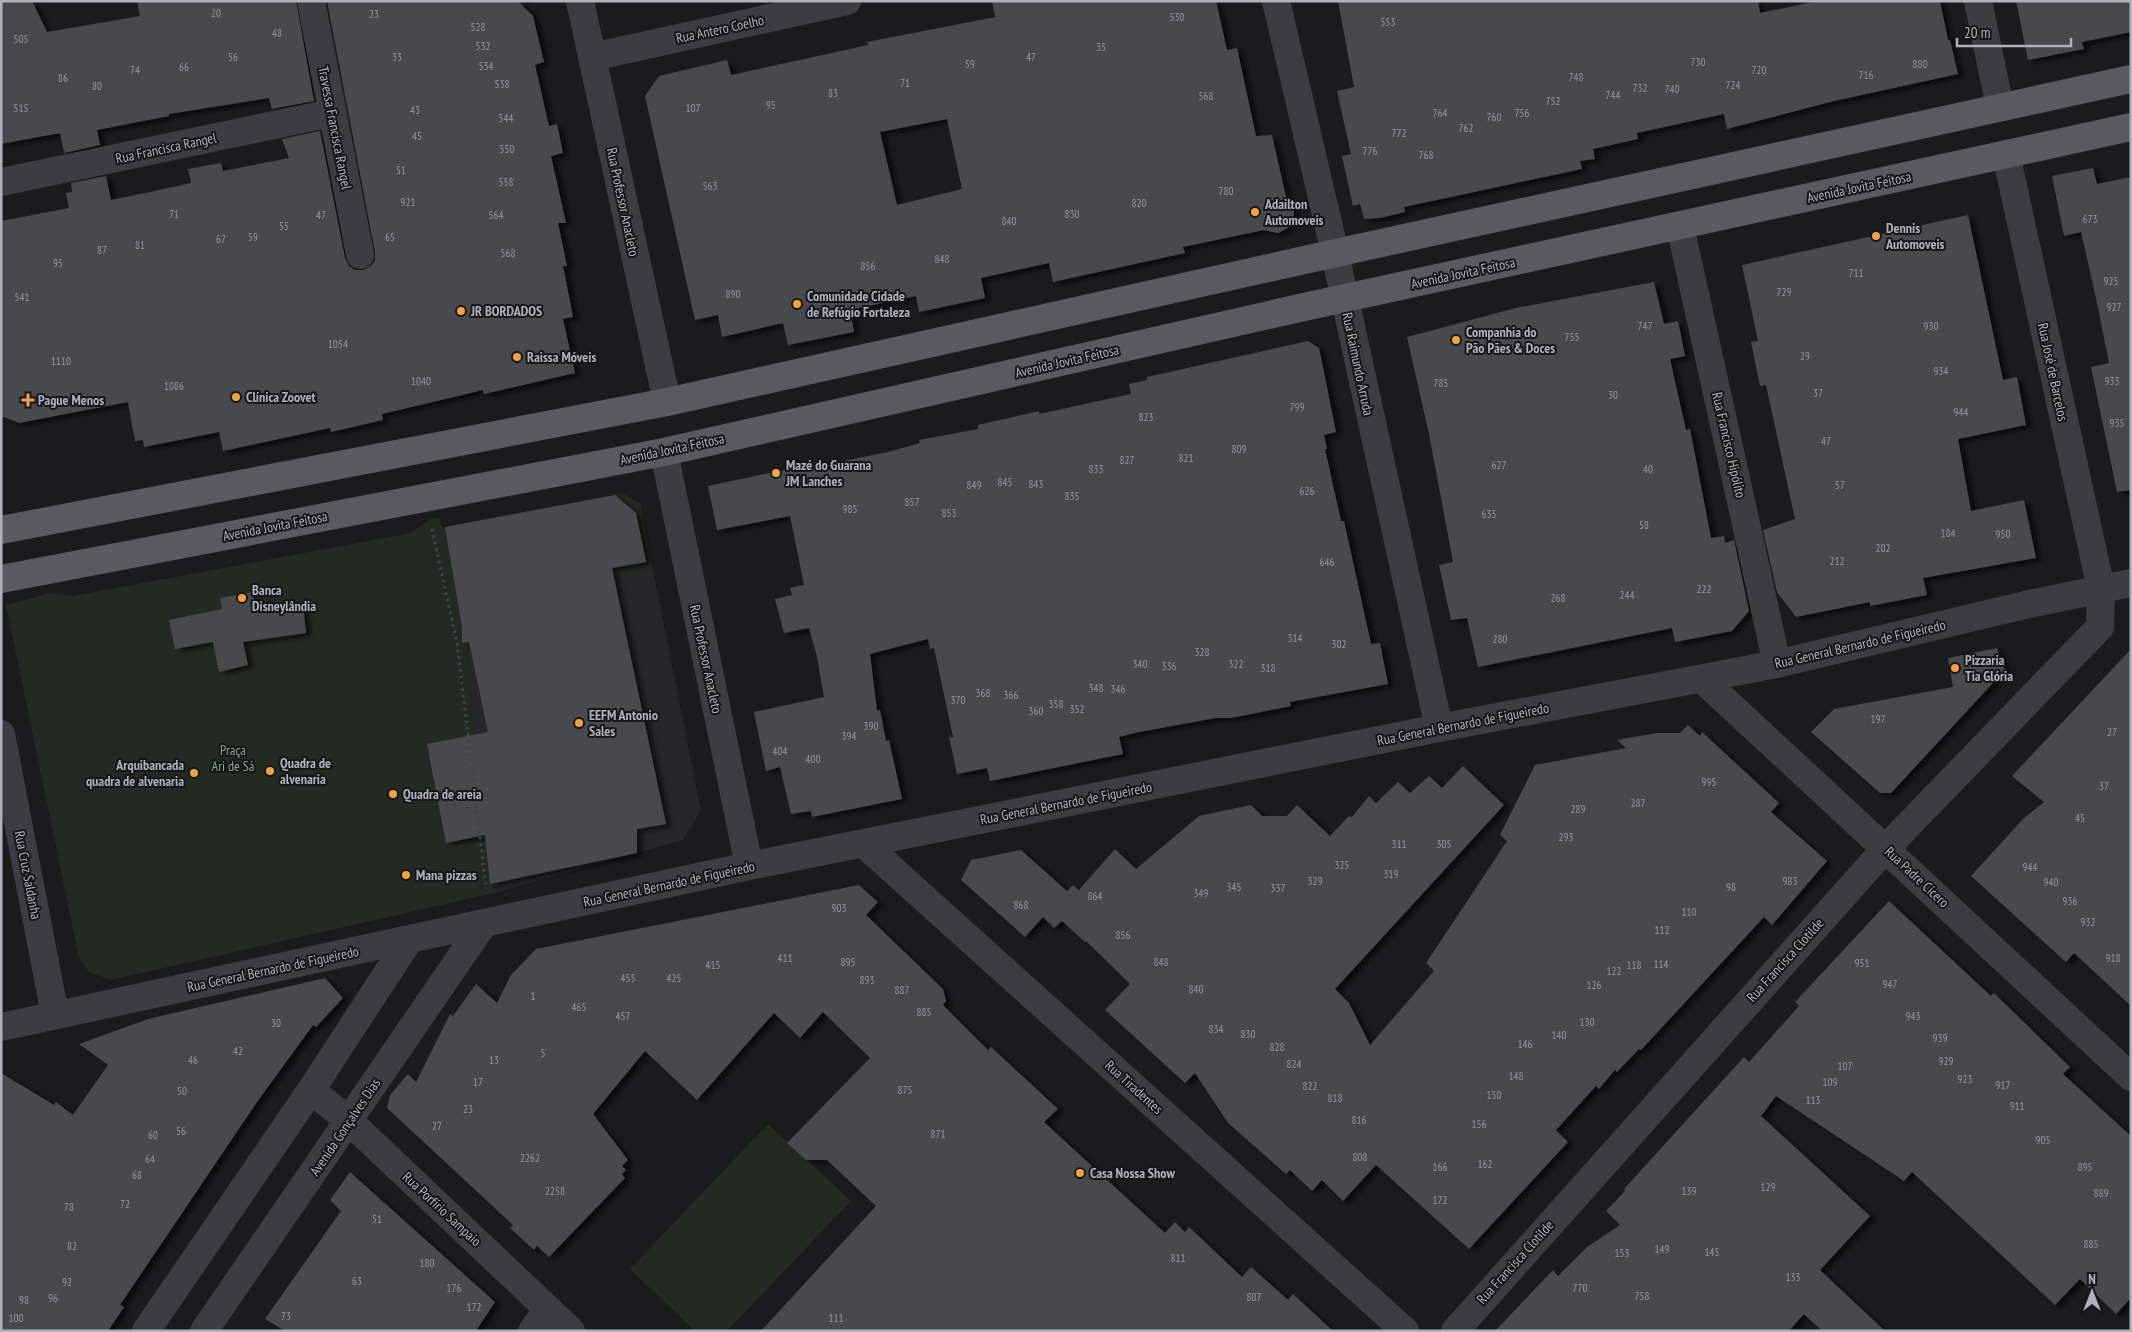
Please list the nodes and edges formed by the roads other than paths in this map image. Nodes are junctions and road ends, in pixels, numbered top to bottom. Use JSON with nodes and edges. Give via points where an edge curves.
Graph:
{"nodes":[{"id":1,"x":311,"y":1,"type":"edge"},
{"id":2,"x":580,"y":1,"type":"edge"},
{"id":3,"x":847,"y":1,"type":"edge"},
{"id":4,"x":1276,"y":1,"type":"edge"},
{"id":5,"x":1978,"y":1,"type":"edge"},
{"id":6,"x":592,"y":57,"type":"junction"},
{"id":7,"x":2131,"y":79,"type":"edge"},
{"id":8,"x":2000,"y":107,"type":"junction"},
{"id":9,"x":331,"y":113,"type":"junction"},
{"id":10,"x":2131,"y":128,"type":"edge"},
{"id":11,"x":2006,"y":154,"type":"junction"},
{"id":12,"x":1,"y":182,"type":"edge"},
{"id":13,"x":1680,"y":226,"type":"junction"},
{"id":14,"x":1334,"y":253,"type":"junction"},
{"id":15,"x":360,"y":255,"type":"dead end"},
{"id":16,"x":1344,"y":298,"type":"junction"},
{"id":17,"x":668,"y":402,"type":"junction"},
{"id":18,"x":664,"y":452,"type":"junction"},
{"id":19,"x":1,"y":530,"type":"edge"},
{"id":20,"x":1,"y":580,"type":"edge"},
{"id":21,"x":2131,"y":583,"type":"edge"},
{"id":22,"x":2100,"y":589,"type":"junction"},
{"id":23,"x":1777,"y":664,"type":"junction"},
{"id":24,"x":1702,"y":679,"type":"junction"},
{"id":25,"x":1439,"y":728,"type":"junction"},
{"id":26,"x":1,"y":734,"type":"edge"},
{"id":27,"x":864,"y":844,"type":"junction"},
{"id":28,"x":1886,"y":848,"type":"junction"},
{"id":29,"x":749,"y":866,"type":"junction"},
{"id":30,"x":484,"y":923,"type":"junction"},
{"id":31,"x":409,"y":940,"type":"junction"},
{"id":32,"x":55,"y":1016,"type":"junction"},
{"id":33,"x":1,"y":1027,"type":"edge"},
{"id":34,"x":2131,"y":1077,"type":"edge"},
{"id":35,"x":311,"y":1090,"type":"junction"},
{"id":36,"x":349,"y":1121,"type":"junction"},
{"id":37,"x":548,"y":1309,"type":"junction"},
{"id":38,"x":146,"y":1331,"type":"edge"},
{"id":39,"x":204,"y":1331,"type":"edge"},
{"id":40,"x":532,"y":1331,"type":"edge"},
{"id":41,"x":571,"y":1331,"type":"edge"},
{"id":42,"x":1405,"y":1331,"type":"edge"},
{"id":43,"x":1454,"y":1331,"type":"edge"}],
"edges":[{"from":1,"to":9,"type":"street","name":"Travessa Francisca Rangel"},
{"from":2,"to":6,"type":"street","name":"Rua Professor Anacleto"},
{"from":3,"to":6,"type":"street","name":"Rua Antero Coelho"},
{"from":4,"to":14,"type":"street","name":"Rua Raimundo Arruda"},
{"from":5,"to":8,"type":"street"},
{"from":6,"to":17,"type":"street","name":"Rua Professor Anacleto"},
{"from":7,"to":8,"type":"main road"},
{"from":8,"to":14,"type":"main road"},
{"from":9,"to":12,"type":"street","name":"Rua Francisca Rangel"},
{"from":9,"to":15,"type":"street","name":"Travessa Francisca Rangel"},
{"from":10,"to":11,"type":"main road","name":"Avenida Jovita Feitosa"},
{"from":11,"to":13,"type":"main road","name":"Avenida Jovita Feitosa"},
{"from":11,"to":22,"type":"street","name":"Rua José de Barcelos"},
{"from":13,"to":16,"type":"main road","name":"Avenida Jovita Feitosa"},
{"from":13,"to":23,"type":"street","name":"Rua Francisco Hipólito"},
{"from":14,"to":16,"type":"street","name":"Rua Raimundo Arruda"},
{"from":14,"to":17,"type":"main road"},
{"from":16,"to":18,"type":"main road","name":"Avenida Jovita Feitosa"},
{"from":16,"to":25,"type":"street","name":"Rua Raimundo Arruda"},
{"from":17,"to":19,"type":"main road"},
{"from":18,"to":20,"type":"main road","name":"Avenida Jovita Feitosa"},
{"from":18,"to":29,"type":"street","name":"Rua Professor Anacleto"},
{"from":21,"to":22,"type":"street","name":"Rua General Bernardo de Figueiredo"},
{"from":22,"to":23,"type":"street","name":"Rua General Bernardo de Figueiredo"},
{"from":22,"to":28,"type":"street","name":"Rua Francisca Clotilde","via":[[2100,627]]},
{"from":23,"to":24,"type":"street","name":"Rua General Bernardo de Figueiredo"},
{"from":24,"to":25,"type":"street","name":"Rua General Bernardo de Figueiredo"},
{"from":24,"to":28,"type":"street","name":"Rua Padre Cícero"},
{"from":25,"to":27,"type":"street","name":"Rua General Bernardo de Figueiredo"},
{"from":26,"to":32,"type":"street","name":"Rua Cruz Saldanha"},
{"from":27,"to":29,"type":"street","name":"Rua General Bernardo de Figueiredo"},
{"from":27,"to":42,"type":"street","name":"Rua Tiradentes"},
{"from":28,"to":34,"type":"street","name":"Rua Padre Cícero"},
{"from":28,"to":43,"type":"street","name":"Rua Francisca Clotilde"},
{"from":29,"to":30,"type":"street","name":"Rua General Bernardo de Figueiredo"},
{"from":30,"to":31,"type":"street","name":"Rua General Bernardo de Figueiredo"},
{"from":30,"to":36,"type":"street","name":"Avenida Gonçalves Dias"},
{"from":31,"to":32,"type":"street","name":"Rua General Bernardo de Figueiredo"},
{"from":31,"to":35,"type":"street"},
{"from":32,"to":33,"type":"street","name":"Rua General Bernardo de Figueiredo"},
{"from":35,"to":36,"type":"street","name":"Rua Porfírio Sampaio"},
{"from":35,"to":38,"type":"street"},
{"from":36,"to":37,"type":"street","name":"Rua Porfírio Sampaio"},
{"from":36,"to":39,"type":"street","name":"Avenida Gonçalves Dias"},
{"from":37,"to":40,"type":"street"},
{"from":37,"to":41,"type":"street","name":"Rua Porfírio Sampaio"}]}
